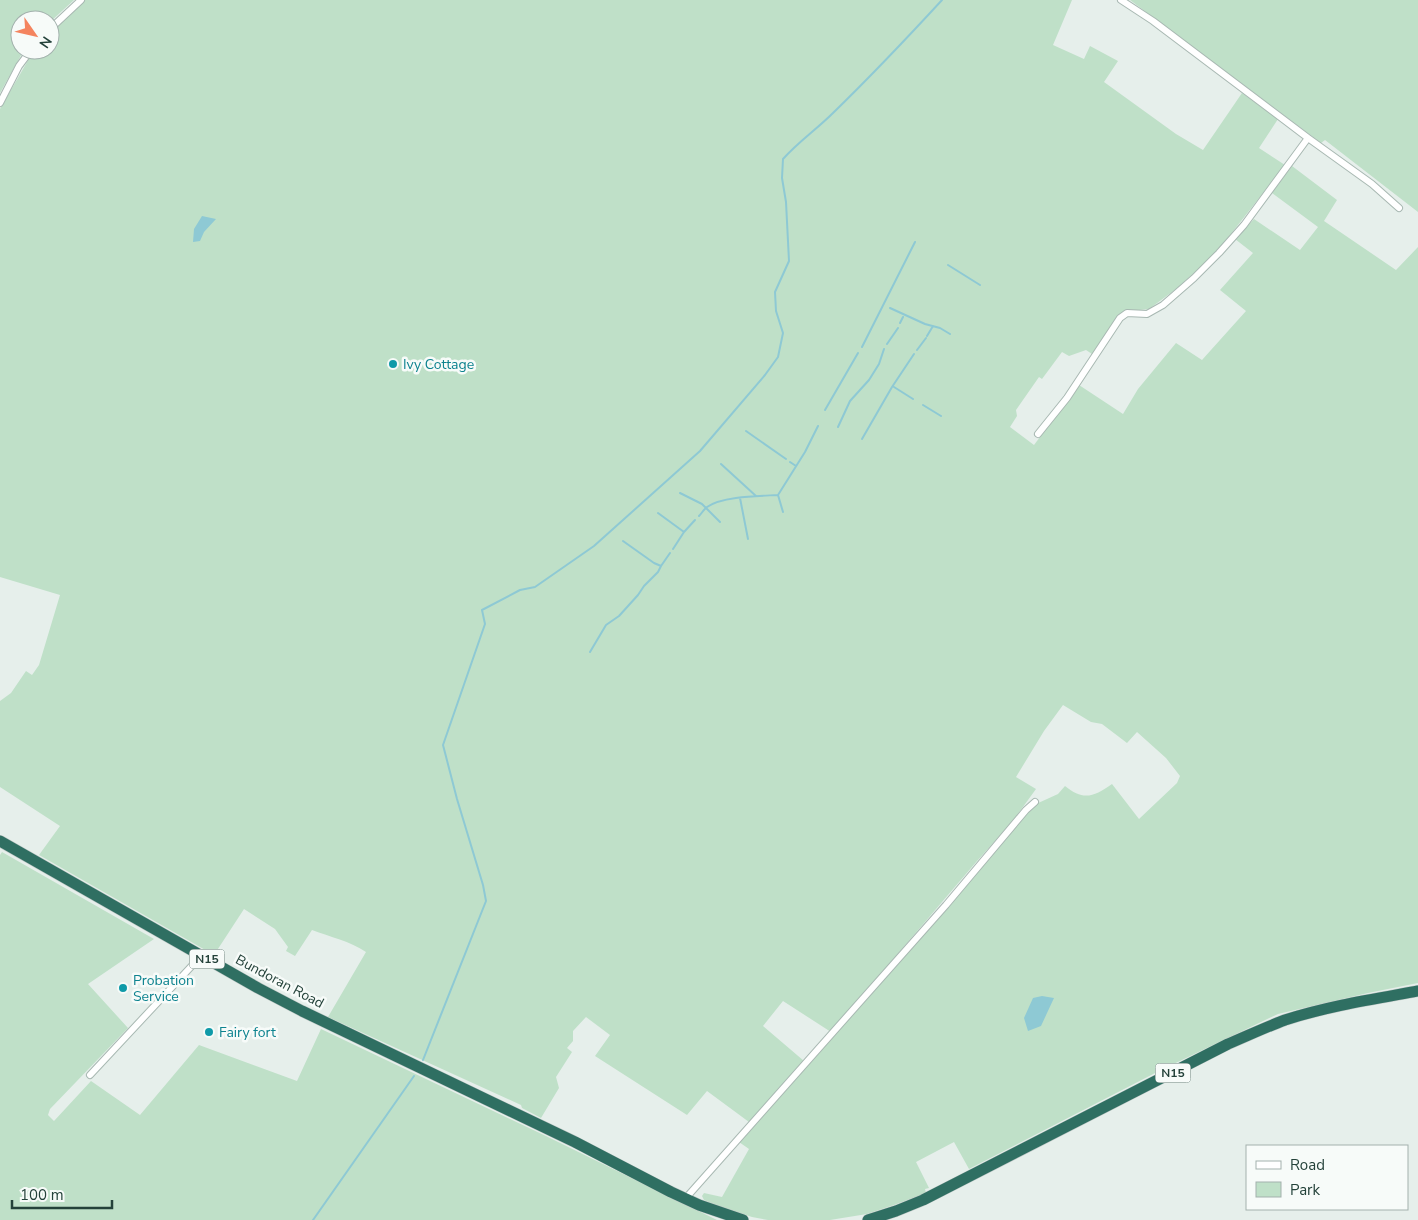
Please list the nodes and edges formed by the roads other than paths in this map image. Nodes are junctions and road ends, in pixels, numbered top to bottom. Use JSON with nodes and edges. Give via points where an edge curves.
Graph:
{"nodes":[{"id":1,"x":81,"y":0,"type":"edge"},
{"id":2,"x":1121,"y":0,"type":"edge"},
{"id":3,"x":60,"y":20,"type":"edge"},
{"id":4,"x":24,"y":60,"type":"edge"},
{"id":5,"x":0,"y":104,"type":"edge"},
{"id":6,"x":1308,"y":138,"type":"junction"},
{"id":7,"x":1399,"y":208,"type":"dead end"},
{"id":8,"x":1038,"y":434,"type":"dead end"},
{"id":9,"x":1035,"y":802,"type":"dead end"},
{"id":10,"x":0,"y":841,"type":"edge"},
{"id":11,"x":201,"y":956,"type":"junction"},
{"id":12,"x":1418,"y":991,"type":"edge"},
{"id":13,"x":90,"y":1075,"type":"dead end"},
{"id":14,"x":685,"y":1199,"type":"junction"},
{"id":15,"x":742,"y":1220,"type":"edge"},
{"id":16,"x":868,"y":1220,"type":"edge"}],
"edges":[{"from":1,"to":3,"type":"street"},
{"from":2,"to":6,"type":"street","via":[[1154,21]]},
{"from":4,"to":5,"type":"street"},
{"from":6,"to":7,"type":"street","via":[[1372,184]]},
{"from":6,"to":8,"type":"street","via":[[1244,224],[1194,278],[1163,306],[1147,314],[1127,313],[1120,318],[1067,398]]},
{"from":9,"to":14,"type":"street"},
{"from":10,"to":11,"type":"highway","name":"Bundoran Road","number":"N15"},
{"from":11,"to":13,"type":"street"},
{"from":11,"to":14,"type":"highway","name":"Bundoran Road","number":"N15","via":[[258,988]]},
{"from":12,"to":16,"type":"highway","number":"N15","via":[[1319,1011],[1264,1028],[923,1200]]},
{"from":14,"to":15,"type":"highway","number":"N15"}]}
